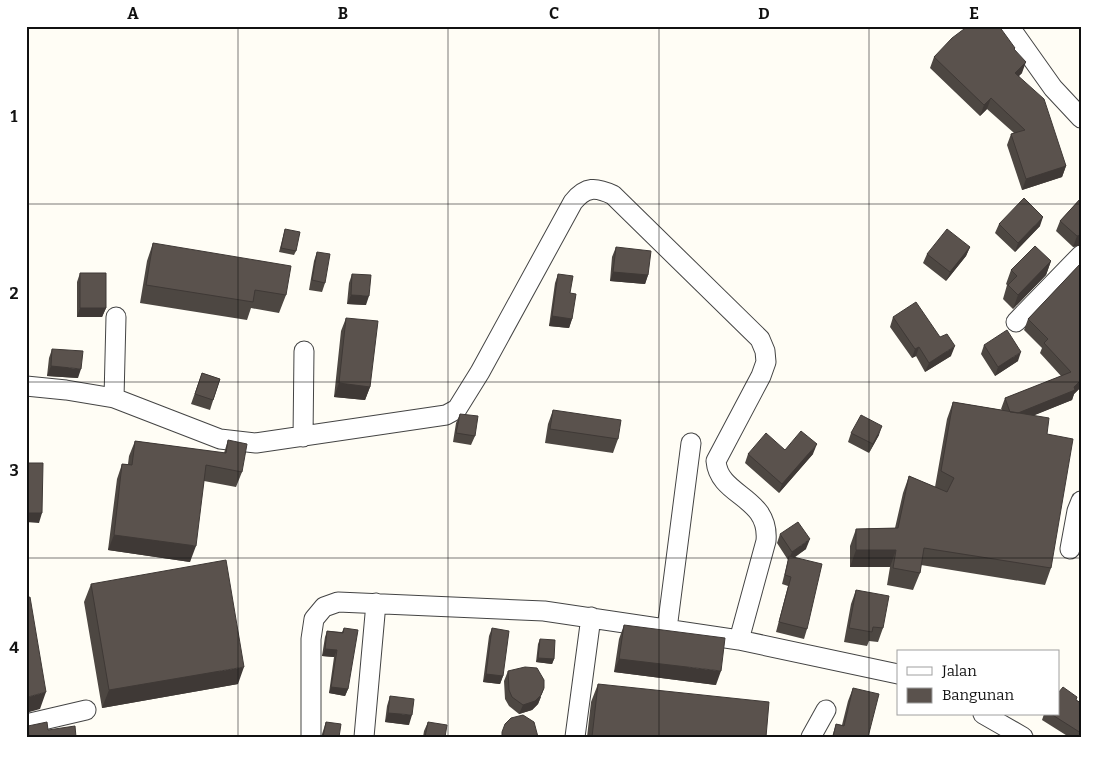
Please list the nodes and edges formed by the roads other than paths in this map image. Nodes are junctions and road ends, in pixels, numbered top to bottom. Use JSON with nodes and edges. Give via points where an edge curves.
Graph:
{"nodes":[{"id":1,"x":1009,"y":26,"type":"edge"},
{"id":2,"x":1081,"y":118,"type":"edge"},
{"id":3,"x":1081,"y":255,"type":"edge"},
{"id":4,"x":116,"y":317,"type":"dead end"},
{"id":5,"x":1016,"y":322,"type":"dead end"},
{"id":6,"x":304,"y":352,"type":"dead end"},
{"id":7,"x":26,"y":386,"type":"edge"},
{"id":8,"x":114,"y":398,"type":"junction"},
{"id":9,"x":303,"y":437,"type":"junction"},
{"id":10,"x":691,"y":443,"type":"dead end"},
{"id":11,"x":1081,"y":501,"type":"edge"},
{"id":12,"x":1070,"y":549,"type":"dead end"},
{"id":13,"x":376,"y":603,"type":"junction"},
{"id":14,"x":591,"y":617,"type":"junction"},
{"id":15,"x":667,"y":629,"type":"junction"},
{"id":16,"x":739,"y":640,"type":"junction"},
{"id":17,"x":897,"y":674,"type":"edge"},
{"id":18,"x":86,"y":710,"type":"dead end"},
{"id":19,"x":826,"y":710,"type":"dead end"},
{"id":20,"x":986,"y":716,"type":"edge"},
{"id":21,"x":26,"y":724,"type":"edge"},
{"id":22,"x":311,"y":737,"type":"edge"},
{"id":23,"x":364,"y":737,"type":"edge"},
{"id":24,"x":575,"y":737,"type":"edge"},
{"id":25,"x":811,"y":737,"type":"edge"},
{"id":26,"x":1023,"y":737,"type":"edge"}],
"edges":[{"from":1,"to":2,"type":"street","via":[[1053,88]]},
{"from":3,"to":5,"type":"street"},
{"from":4,"to":8,"type":"street"},
{"from":6,"to":9,"type":"street"},
{"from":7,"to":8,"type":"street"},
{"from":8,"to":9,"type":"street","via":[[220,440],[256,443]]},
{"from":9,"to":16,"type":"street","via":[[446,415],[457,409],[573,202],[589,188],[613,195],[736,314],[760,339],[765,351],[766,362],[761,376],[716,461],[723,478],[753,505],[764,518],[767,529]]},
{"from":10,"to":15,"type":"street"},
{"from":11,"to":12,"type":"street","via":[[1076,511]]},
{"from":13,"to":14,"type":"street","via":[[544,611]]},
{"from":13,"to":22,"type":"street","via":[[338,602],[324,607],[314,619]]},
{"from":13,"to":23,"type":"street"},
{"from":14,"to":15,"type":"street"},
{"from":14,"to":24,"type":"street"},
{"from":15,"to":16,"type":"street"},
{"from":16,"to":17,"type":"street"},
{"from":18,"to":21,"type":"street"},
{"from":19,"to":25,"type":"street"},
{"from":20,"to":26,"type":"street"}]}
